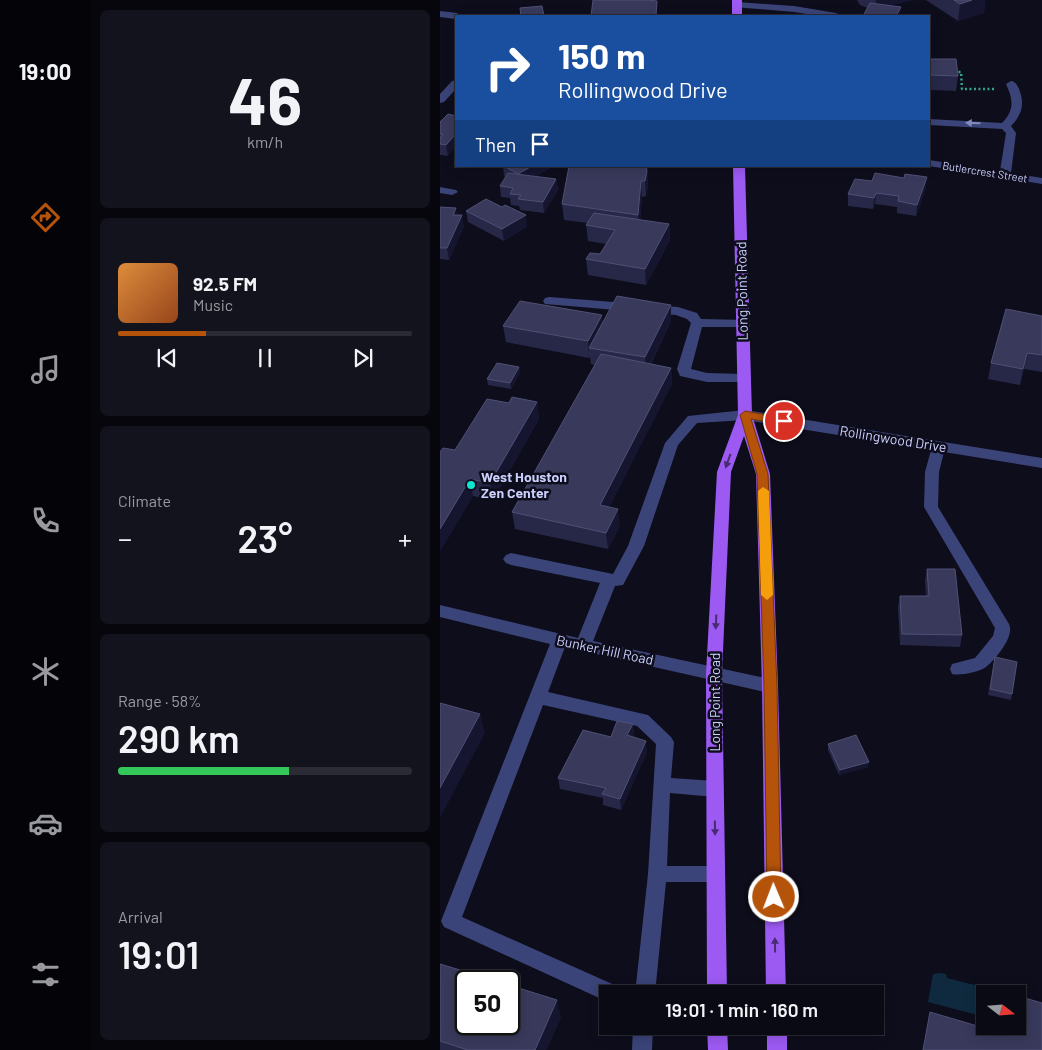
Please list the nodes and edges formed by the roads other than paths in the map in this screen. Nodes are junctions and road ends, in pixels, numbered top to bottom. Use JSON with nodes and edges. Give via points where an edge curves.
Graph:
{"nodes":[{"id":1,"x":737,"y":3,"type":"edge"},
{"id":2,"x":440,"y":14,"type":"edge"},
{"id":3,"x":830,"y":15,"type":"edge"},
{"id":4,"x":455,"y":16,"type":"edge"},
{"id":5,"x":455,"y":84,"type":"edge"},
{"id":6,"x":1012,"y":87,"type":"road end"},
{"id":7,"x":440,"y":100,"type":"edge"},
{"id":8,"x":930,"y":122,"type":"edge"},
{"id":9,"x":1004,"y":126,"type":"junction"},
{"id":10,"x":930,"y":163,"type":"edge"},
{"id":11,"x":739,"y":167,"type":"edge"},
{"id":12,"x":1006,"y":175,"type":"junction"},
{"id":13,"x":1042,"y":181,"type":"edge"},
{"id":14,"x":549,"y":301,"type":"dead end"},
{"id":15,"x":697,"y":323,"type":"junction"},
{"id":16,"x":743,"y":323,"type":"junction"},
{"id":17,"x":744,"y":378,"type":"junction"},
{"id":18,"x":745,"y":415,"type":"junction"},
{"id":19,"x":939,"y":446,"type":"junction"},
{"id":20,"x":1042,"y":463,"type":"edge"},
{"id":21,"x":511,"y":559,"type":"dead end"},
{"id":22,"x":610,"y":579,"type":"junction"},
{"id":23,"x":440,"y":611,"type":"edge"},
{"id":24,"x":560,"y":640,"type":"junction"},
{"id":25,"x":583,"y":645,"type":"junction"},
{"id":26,"x":958,"y":669,"type":"dead end"},
{"id":27,"x":714,"y":674,"type":"junction"},
{"id":28,"x":770,"y":686,"type":"junction"},
{"id":29,"x":538,"y":697,"type":"junction"},
{"id":30,"x":662,"y":785,"type":"junction"},
{"id":31,"x":715,"y":789,"type":"junction"},
{"id":32,"x":657,"y":874,"type":"junction"},
{"id":33,"x":716,"y":874,"type":"junction"},
{"id":34,"x":646,"y":985,"type":"edge"},
{"id":35,"x":717,"y":985,"type":"edge"},
{"id":36,"x":776,"y":985,"type":"edge"},
{"id":37,"x":599,"y":988,"type":"edge"},
{"id":38,"x":643,"y":1035,"type":"edge"},
{"id":39,"x":717,"y":1035,"type":"edge"},
{"id":40,"x":777,"y":1035,"type":"edge"},
{"id":41,"x":642,"y":1050,"type":"edge"},
{"id":42,"x":718,"y":1050,"type":"edge"},
{"id":43,"x":777,"y":1050,"type":"edge"}],
"edges":[{"from":1,"to":3,"type":"street"},
{"from":2,"to":4,"type":"street"},
{"from":5,"to":7,"type":"street"},
{"from":6,"to":9,"type":"street","via":[[1018,101],[1015,117]]},
{"from":9,"to":8,"type":"street","one_way":true},
{"from":9,"to":12,"type":"street","via":[[1011,133]]},
{"from":10,"to":12,"type":"street","name":"Butlercrest Street"},
{"from":11,"to":16,"type":"main road","name":"Long Point Road"},
{"from":12,"to":13,"type":"street","name":"Butlercrest Street"},
{"from":14,"to":15,"type":"street","via":[[678,311],[692,316]]},
{"from":15,"to":16,"type":"street"},
{"from":15,"to":17,"type":"street","via":[[685,373],[709,378]]},
{"from":16,"to":17,"type":"main road","name":"Long Point Road"},
{"from":17,"to":18,"type":"main road","name":"Long Point Road"},
{"from":18,"to":19,"type":"street","name":"Rollingwood Drive"},
{"from":18,"to":22,"type":"street","name":"Rollingwood Drive","via":[[692,419],[672,443],[636,546],[617,581]]},
{"from":18,"to":27,"type":"main road","name":"Long Point Road","one_way":true,"via":[[724,472]]},
{"from":18,"to":28,"type":"main road","name":"Long Point Road","via":[[762,474]]},
{"from":19,"to":20,"type":"street","name":"Rollingwood Drive"},
{"from":19,"to":26,"type":"street","via":[[932,472],[931,507],[1003,628],[1001,638],[980,663]]},
{"from":21,"to":22,"type":"street"},
{"from":22,"to":25,"type":"street"},
{"from":23,"to":24,"type":"street","name":"Bunker Hill Road"},
{"from":24,"to":25,"type":"street","name":"Bunker Hill Road"},
{"from":24,"to":29,"type":"street"},
{"from":25,"to":27,"type":"street","name":"Bunker Hill Road"},
{"from":27,"to":28,"type":"street","name":"Bunker Hill Road"},
{"from":27,"to":31,"type":"main road","name":"Long Point Road"},
{"from":36,"to":28,"type":"main road","name":"Long Point Road","one_way":true},
{"from":29,"to":30,"type":"street","via":[[642,720],[665,742]]},
{"from":29,"to":37,"type":"street","via":[[451,922]]},
{"from":30,"to":31,"type":"street"},
{"from":30,"to":32,"type":"street"},
{"from":31,"to":33,"type":"main road","name":"Long Point Road","one_way":true},
{"from":32,"to":33,"type":"street"},
{"from":32,"to":34,"type":"street"},
{"from":33,"to":35,"type":"main road","name":"Long Point Road"},
{"from":38,"to":41,"type":"street"},
{"from":39,"to":42,"type":"main road"},
{"from":40,"to":43,"type":"main road"}]}
